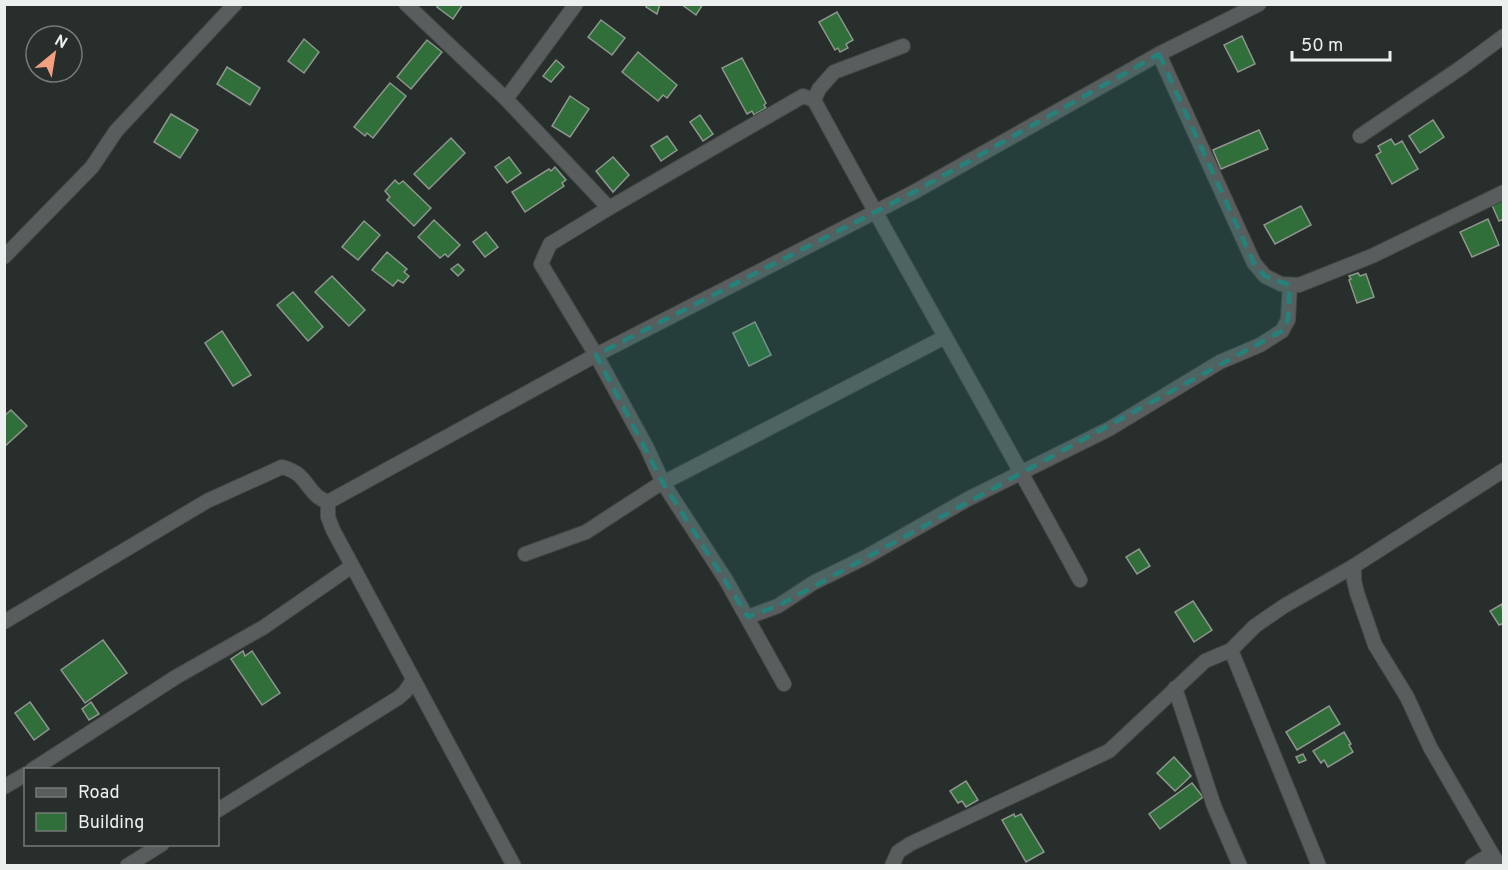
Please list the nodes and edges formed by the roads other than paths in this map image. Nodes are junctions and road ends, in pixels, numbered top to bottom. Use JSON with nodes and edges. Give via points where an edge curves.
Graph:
{"nodes":[{"id":1,"x":235,"y":4,"type":"edge"},
{"id":2,"x":406,"y":4,"type":"edge"},
{"id":3,"x":576,"y":4,"type":"edge"},
{"id":4,"x":1259,"y":4,"type":"edge"},
{"id":5,"x":1503,"y":36,"type":"edge"},
{"id":6,"x":903,"y":46,"type":"dead end"},
{"id":7,"x":1159,"y":54,"type":"junction"},
{"id":8,"x":506,"y":99,"type":"junction"},
{"id":9,"x":814,"y":100,"type":"junction"},
{"id":10,"x":1360,"y":136,"type":"dead end"},
{"id":11,"x":1503,"y":192,"type":"edge"},
{"id":12,"x":609,"y":208,"type":"junction"},
{"id":13,"x":874,"y":212,"type":"junction"},
{"id":14,"x":4,"y":257,"type":"edge"},
{"id":15,"x":1290,"y":285,"type":"junction"},
{"id":16,"x":945,"y":337,"type":"junction"},
{"id":17,"x":597,"y":355,"type":"junction"},
{"id":18,"x":1503,"y":470,"type":"edge"},
{"id":19,"x":1022,"y":473,"type":"junction"},
{"id":20,"x":663,"y":483,"type":"junction"},
{"id":21,"x":328,"y":502,"type":"junction"},
{"id":22,"x":525,"y":554,"type":"dead end"},
{"id":23,"x":352,"y":566,"type":"junction"},
{"id":24,"x":1354,"y":566,"type":"junction"},
{"id":25,"x":1080,"y":580,"type":"dead end"},
{"id":26,"x":748,"y":617,"type":"junction"},
{"id":27,"x":4,"y":622,"type":"edge"},
{"id":28,"x":1231,"y":650,"type":"junction"},
{"id":29,"x":413,"y":680,"type":"junction"},
{"id":30,"x":784,"y":684,"type":"dead end"},
{"id":31,"x":1175,"y":688,"type":"junction"},
{"id":32,"x":35,"y":768,"type":"edge"},
{"id":33,"x":24,"y":775,"type":"edge"},
{"id":34,"x":4,"y":787,"type":"edge"},
{"id":35,"x":219,"y":809,"type":"edge"},
{"id":36,"x":159,"y":846,"type":"edge"},
{"id":37,"x":1495,"y":860,"type":"edge"},
{"id":38,"x":127,"y":866,"type":"edge"},
{"id":39,"x":514,"y":866,"type":"edge"},
{"id":40,"x":892,"y":866,"type":"edge"},
{"id":41,"x":1239,"y":866,"type":"edge"},
{"id":42,"x":1318,"y":866,"type":"edge"},
{"id":43,"x":1472,"y":866,"type":"edge"}],
"edges":[{"from":1,"to":14,"type":"street","via":[[116,131],[92,167]]},
{"from":2,"to":8,"type":"street"},
{"from":3,"to":8,"type":"street"},
{"from":4,"to":7,"type":"street"},
{"from":5,"to":10,"type":"street"},
{"from":6,"to":9,"type":"street","via":[[834,72]]},
{"from":7,"to":13,"type":"street"},
{"from":7,"to":15,"type":"street","via":[[1254,263],[1266,276],[1281,285]]},
{"from":8,"to":12,"type":"street"},
{"from":9,"to":12,"type":"street","via":[[803,96]]},
{"from":9,"to":13,"type":"street"},
{"from":11,"to":15,"type":"street","via":[[1372,256],[1299,285]]},
{"from":12,"to":17,"type":"street","via":[[550,244],[541,264]]},
{"from":13,"to":16,"type":"street"},
{"from":13,"to":17,"type":"street"},
{"from":15,"to":19,"type":"street","via":[[1288,320],[1282,331],[1220,362],[1109,429]]},
{"from":16,"to":19,"type":"street"},
{"from":16,"to":20,"type":"street"},
{"from":17,"to":20,"type":"street"},
{"from":17,"to":21,"type":"street"},
{"from":18,"to":24,"type":"street"},
{"from":19,"to":25,"type":"street"},
{"from":19,"to":26,"type":"street","via":[[813,583],[778,606]]},
{"from":20,"to":22,"type":"street","via":[[586,532]]},
{"from":20,"to":26,"type":"street"},
{"from":21,"to":23,"type":"street","via":[[328,517]]},
{"from":21,"to":27,"type":"street","via":[[312,493],[299,474],[282,467],[207,501]]},
{"from":23,"to":29,"type":"street"},
{"from":23,"to":32,"type":"street","via":[[264,627],[176,677]]},
{"from":24,"to":28,"type":"street","via":[[1284,606],[1255,626]]},
{"from":24,"to":37,"type":"street","via":[[1357,593],[1375,645]]},
{"from":26,"to":30,"type":"street"},
{"from":28,"to":31,"type":"street","via":[[1206,661]]},
{"from":28,"to":42,"type":"street"},
{"from":29,"to":35,"type":"street","via":[[398,698]]},
{"from":29,"to":39,"type":"street"},
{"from":31,"to":40,"type":"street","via":[[1109,751],[910,844],[898,852]]},
{"from":31,"to":41,"type":"street","via":[[1214,806]]},
{"from":33,"to":34,"type":"street"},
{"from":36,"to":38,"type":"street"},
{"from":37,"to":43,"type":"street"}]}
